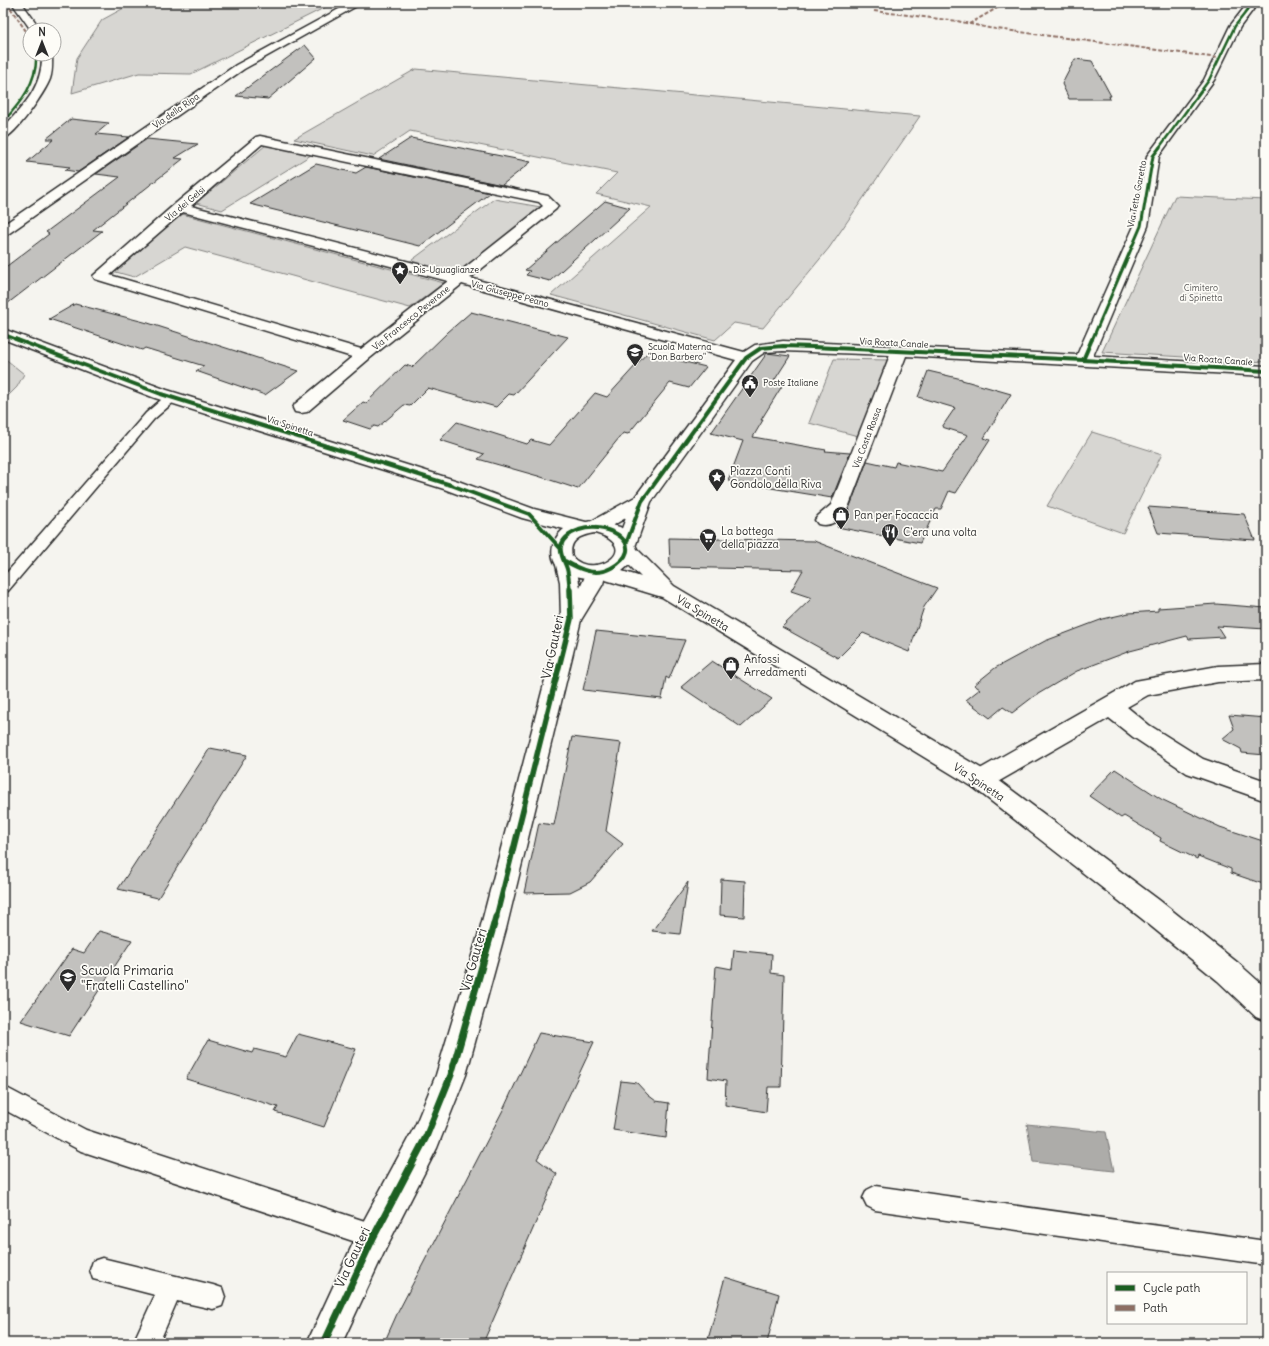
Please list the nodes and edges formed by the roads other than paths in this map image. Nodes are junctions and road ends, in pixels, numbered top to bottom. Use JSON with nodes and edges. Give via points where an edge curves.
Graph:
{"nodes":[{"id":1,"x":17,"y":3,"type":"edge"},
{"id":2,"x":357,"y":3,"type":"edge"},
{"id":3,"x":1253,"y":3,"type":"edge"},
{"id":4,"x":30,"y":22,"type":"edge"},
{"id":5,"x":48,"y":62,"type":"edge"},
{"id":6,"x":3,"y":135,"type":"edge"},
{"id":7,"x":543,"y":199,"type":"joint"},
{"id":8,"x":180,"y":207,"type":"junction"},
{"id":9,"x":3,"y":231,"type":"edge"},
{"id":10,"x":458,"y":280,"type":"junction"},
{"id":11,"x":3,"y":334,"type":"edge"},
{"id":12,"x":900,"y":351,"type":"junction"},
{"id":13,"x":364,"y":355,"type":"junction"},
{"id":14,"x":746,"y":358,"type":"junction"},
{"id":15,"x":1083,"y":360,"type":"junction"},
{"id":16,"x":1266,"y":371,"type":"edge"},
{"id":17,"x":172,"y":397,"type":"junction"},
{"id":18,"x":301,"y":408,"type":"dead end"},
{"id":19,"x":642,"y":501,"type":"junction"},
{"id":20,"x":529,"y":514,"type":"junction"},
{"id":21,"x":825,"y":520,"type":"dead end"},
{"id":22,"x":590,"y":528,"type":"junction"},
{"id":23,"x":627,"y":548,"type":"junction"},
{"id":24,"x":563,"y":555,"type":"junction"},
{"id":25,"x":598,"y":572,"type":"junction"},
{"id":26,"x":3,"y":587,"type":"edge"},
{"id":27,"x":667,"y":591,"type":"junction"},
{"id":28,"x":571,"y":619,"type":"junction"},
{"id":29,"x":1266,"y":672,"type":"edge"},
{"id":30,"x":1110,"y":706,"type":"junction"},
{"id":31,"x":981,"y":780,"type":"junction"},
{"id":32,"x":1266,"y":791,"type":"edge"},
{"id":33,"x":1266,"y":1007,"type":"edge"},
{"id":34,"x":3,"y":1098,"type":"edge"},
{"id":35,"x":875,"y":1198,"type":"dead end"},
{"id":36,"x":374,"y":1236,"type":"junction"},
{"id":37,"x":1266,"y":1253,"type":"edge"},
{"id":38,"x":102,"y":1270,"type":"dead end"},
{"id":39,"x":170,"y":1287,"type":"junction"},
{"id":40,"x":213,"y":1297,"type":"dead end"},
{"id":41,"x":146,"y":1343,"type":"edge"},
{"id":42,"x":324,"y":1343,"type":"edge"}],
"edges":[{"from":1,"to":4,"type":"street"},
{"from":2,"to":9,"type":"street","name":"Via della Ripa","via":[[240,67]]},
{"from":3,"to":15,"type":"street","name":"Via Tetto Garetto","via":[[1235,26],[1209,80],[1153,156],[1140,226]]},
{"from":5,"to":6,"type":"street","via":[[44,80],[32,102]]},
{"from":7,"to":8,"type":"street","name":"Via dei Gelsi","via":[[260,140]]},
{"from":7,"to":10,"type":"street","name":"Via Francesco Peverone","via":[[551,206]]},
{"from":8,"to":10,"type":"street","name":"Via Giuseppe Peano"},
{"from":8,"to":13,"type":"street","name":"Via dei Gelsi","via":[[100,276]]},
{"from":10,"to":13,"type":"street","name":"Via Francesco Peverone"},
{"from":10,"to":14,"type":"street","name":"Via Giuseppe Peano"},
{"from":11,"to":17,"type":"street","name":"Via Spinetta"},
{"from":12,"to":14,"type":"street","name":"Via Roata Canale","via":[[783,346],[760,348]]},
{"from":12,"to":15,"type":"street","name":"Via Roata Canale"},
{"from":12,"to":21,"type":"street","name":"Via Costa Rossa","via":[[839,508]]},
{"from":13,"to":18,"type":"street","name":"Via Francesco Peverone"},
{"from":14,"to":19,"type":"street","name":"Via Roata Canale"},
{"from":15,"to":16,"type":"street","name":"Via Roata Canale"},
{"from":17,"to":20,"type":"street","name":"Via Spinetta","via":[[451,485]]},
{"from":17,"to":26,"type":"lane","via":[[150,416]]},
{"from":19,"to":22,"type":"street","name":"Via Roata Canale"},
{"from":19,"to":23,"type":"street","name":"Via Roata Canale"},
{"from":20,"to":22,"type":"street","name":"Via Spinetta"},
{"from":20,"to":24,"type":"street","name":"Via Spinetta"},
{"from":22,"to":23,"type":"street","via":[[615,532],[622,537]]},
{"from":22,"to":24,"type":"street","via":[[576,531],[569,536]]},
{"from":23,"to":25,"type":"street","via":[[625,558],[619,564]]},
{"from":23,"to":27,"type":"street","name":"Via Spinetta"},
{"from":24,"to":25,"type":"street","via":[[571,567]]},
{"from":24,"to":28,"type":"street","name":"Via Gauteri","via":[[570,582]]},
{"from":25,"to":27,"type":"street","name":"Via Spinetta"},
{"from":25,"to":28,"type":"street","name":"Via Gauteri"},
{"from":27,"to":31,"type":"street","name":"Via Spinetta"},
{"from":28,"to":36,"type":"street","name":"Via Gauteri","via":[[493,929],[451,1075],[426,1137]]},
{"from":29,"to":30,"type":"street","via":[[1218,674],[1142,688]]},
{"from":30,"to":31,"type":"street"},
{"from":30,"to":32,"type":"street","via":[[1141,731],[1195,766]]},
{"from":31,"to":33,"type":"street","name":"Via Spinetta","via":[[1216,962]]},
{"from":34,"to":36,"type":"lane","via":[[81,1140]]},
{"from":35,"to":37,"type":"lane"},
{"from":36,"to":42,"type":"street","name":"Via Gauteri"},
{"from":38,"to":39,"type":"lane"},
{"from":39,"to":40,"type":"lane"},
{"from":39,"to":41,"type":"lane"}]}
